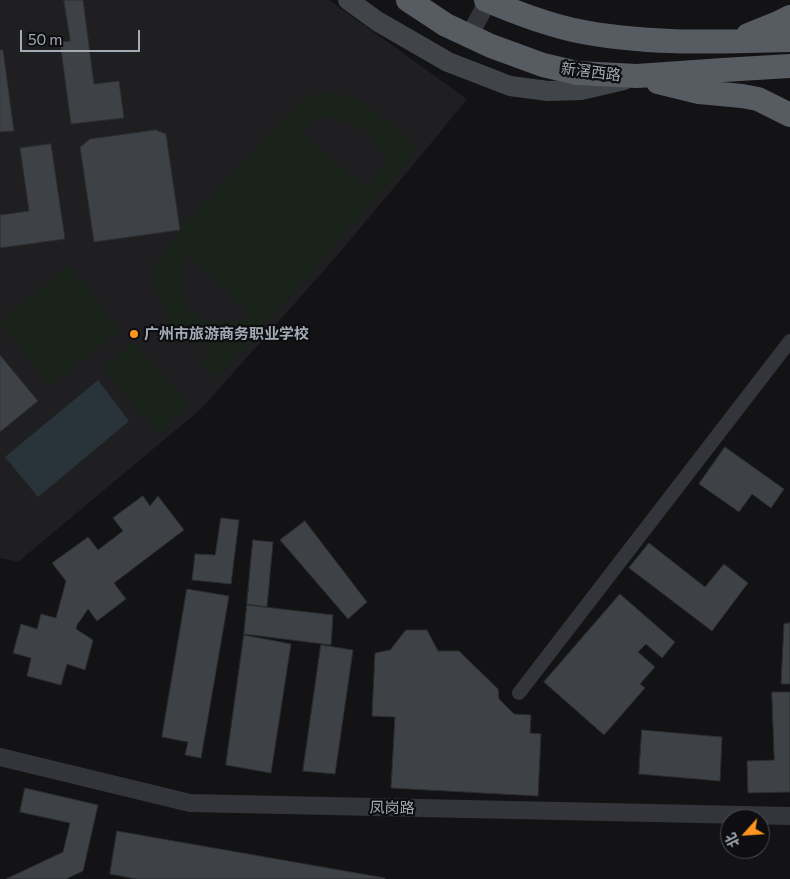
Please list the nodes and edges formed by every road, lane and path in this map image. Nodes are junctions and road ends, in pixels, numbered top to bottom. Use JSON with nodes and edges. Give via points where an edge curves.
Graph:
{"nodes":[{"id":1,"x":348,"y":0,"type":"edge"},
{"id":2,"x":408,"y":0,"type":"edge"},
{"id":3,"x":487,"y":0,"type":"edge"},
{"id":4,"x":790,"y":17,"type":"edge"},
{"id":5,"x":469,"y":36,"type":"junction"},
{"id":6,"x":790,"y":40,"type":"edge"},
{"id":7,"x":730,"y":42,"type":"junction"},
{"id":8,"x":790,"y":66,"type":"edge"},
{"id":9,"x":637,"y":76,"type":"junction"},
{"id":10,"x":790,"y":116,"type":"edge"},
{"id":11,"x":790,"y":340,"type":"edge"},
{"id":12,"x":519,"y":693,"type":"dead end"},
{"id":13,"x":0,"y":757,"type":"edge"},
{"id":14,"x":790,"y":816,"type":"edge"}],
"edges":[{"from":1,"to":9,"type":"main road","via":[[377,21],[448,62],[510,86],[548,91],[582,90]]},
{"from":2,"to":5,"type":"highway","name":"新滘西路"},
{"from":3,"to":5,"type":"street"},
{"from":3,"to":7,"type":"highway","via":[[574,30],[631,38]]},
{"from":4,"to":7,"type":"highway"},
{"from":5,"to":9,"type":"highway","name":"新滘西路","via":[[490,46],[577,73]]},
{"from":6,"to":7,"type":"highway"},
{"from":8,"to":9,"type":"highway","name":"新滘西路"},
{"from":9,"to":10,"type":"highway","via":[[699,92],[758,99]]},
{"from":11,"to":12,"type":"street"},
{"from":13,"to":14,"type":"street","name":"凤岗路","via":[[190,803]]}]}
